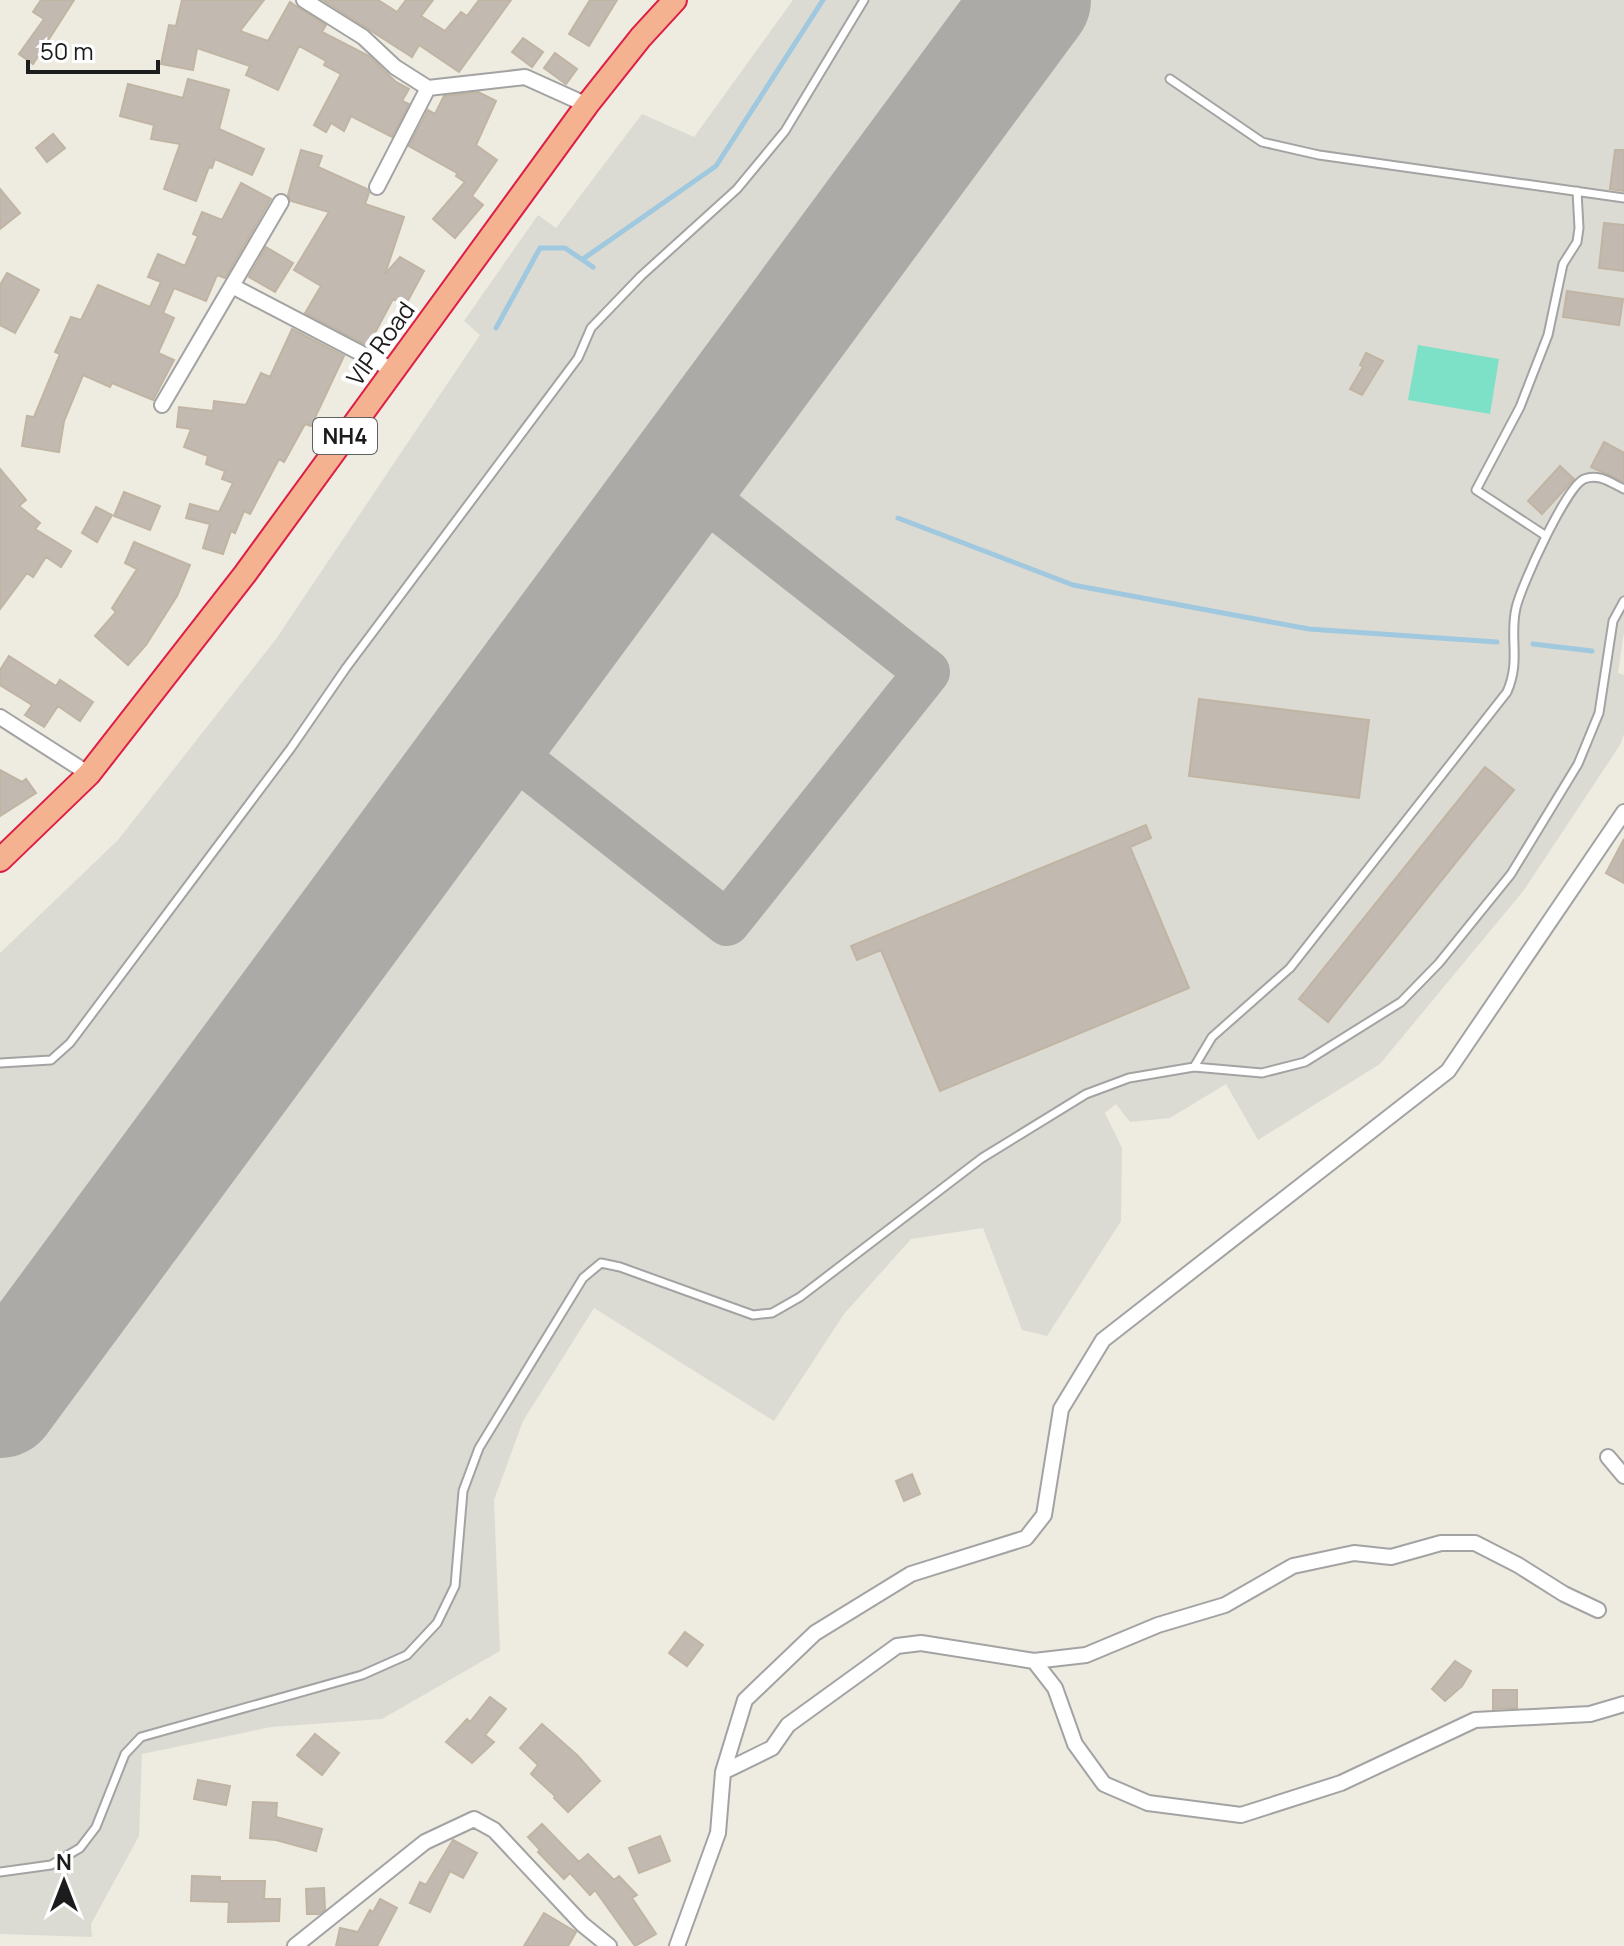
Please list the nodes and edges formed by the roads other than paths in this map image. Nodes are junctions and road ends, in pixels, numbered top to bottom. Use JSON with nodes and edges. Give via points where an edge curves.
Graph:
{"nodes":[{"id":1,"x":304,"y":0,"type":"edge"},
{"id":2,"x":675,"y":0,"type":"edge"},
{"id":3,"x":864,"y":0,"type":"edge"},
{"id":4,"x":1170,"y":79,"type":"dead end"},
{"id":5,"x":428,"y":88,"type":"junction"},
{"id":6,"x":587,"y":105,"type":"junction"},
{"id":7,"x":377,"y":187,"type":"dead end"},
{"id":8,"x":1577,"y":191,"type":"junction"},
{"id":9,"x":1624,"y":198,"type":"edge"},
{"id":10,"x":281,"y":202,"type":"dead end"},
{"id":11,"x":234,"y":287,"type":"junction"},
{"id":12,"x":393,"y":370,"type":"junction"},
{"id":13,"x":162,"y":405,"type":"dead end"},
{"id":14,"x":1624,"y":489,"type":"edge"},
{"id":15,"x":1546,"y":536,"type":"junction"},
{"id":16,"x":1624,"y":601,"type":"edge"},
{"id":17,"x":0,"y":717,"type":"edge"},
{"id":18,"x":89,"y":774,"type":"junction"},
{"id":19,"x":1624,"y":812,"type":"edge"},
{"id":20,"x":0,"y":860,"type":"edge"},
{"id":21,"x":0,"y":1063,"type":"edge"},
{"id":22,"x":1194,"y":1067,"type":"junction"},
{"id":23,"x":1608,"y":1457,"type":"dead end"},
{"id":24,"x":1624,"y":1476,"type":"edge"},
{"id":25,"x":1598,"y":1610,"type":"dead end"},
{"id":26,"x":1034,"y":1661,"type":"junction"},
{"id":27,"x":1624,"y":1704,"type":"edge"},
{"id":28,"x":723,"y":1772,"type":"junction"},
{"id":29,"x":0,"y":1872,"type":"edge"},
{"id":30,"x":295,"y":1946,"type":"edge"},
{"id":31,"x":609,"y":1946,"type":"edge"},
{"id":32,"x":677,"y":1946,"type":"edge"}],
"edges":[{"from":1,"to":5,"type":"street"},
{"from":2,"to":6,"type":"highway","name":"VIP Road","number":"NH4"},
{"from":3,"to":21,"type":"lane","via":[[785,131],[737,189],[591,328],[578,358],[70,1043],[51,1060]]},
{"from":4,"to":8,"type":"lane","via":[[1262,142],[1319,155]]},
{"from":5,"to":6,"type":"street","via":[[525,77]]},
{"from":5,"to":7,"type":"street"},
{"from":6,"to":12,"type":"highway","name":"VIP Road","number":"NH4"},
{"from":8,"to":9,"type":"lane"},
{"from":8,"to":15,"type":"lane","via":[[1577,242],[1563,264],[1548,335],[1520,407],[1476,490]]},
{"from":10,"to":11,"type":"street"},
{"from":11,"to":12,"type":"street"},
{"from":11,"to":13,"type":"street"},
{"from":12,"to":18,"type":"highway","name":"VIP Road","number":"NH4","via":[[245,574]]},
{"from":14,"to":15,"type":"lane","via":[[1600,477],[1583,480]]},
{"from":15,"to":22,"type":"lane","via":[[1516,608],[1514,675],[1507,692],[1290,968],[1212,1037]]},
{"from":16,"to":22,"type":"lane","via":[[1613,621],[1599,713],[1578,764],[1511,874],[1439,963],[1401,1002],[1305,1062],[1262,1073]]},
{"from":17,"to":18,"type":"street"},
{"from":18,"to":20,"type":"highway","name":"VIP Road","number":"NH4"},
{"from":19,"to":28,"type":"street","via":[[1448,1071],[1103,1340],[1061,1409],[1044,1515],[1026,1538],[911,1574],[815,1633],[745,1700]]},
{"from":22,"to":29,"type":"lane","via":[[1129,1078],[1086,1094],[982,1158],[772,1313],[753,1315],[601,1263],[583,1278],[479,1448],[463,1491],[455,1586],[437,1623],[407,1655],[362,1675],[141,1737],[125,1754],[96,1827],[80,1848],[51,1865]]},
{"from":23,"to":24,"type":"street"},
{"from":25,"to":26,"type":"street","via":[[1475,1543],[1441,1543],[1391,1557],[1354,1553],[1293,1566],[1225,1605],[1086,1655]]},
{"from":26,"to":27,"type":"street","via":[[1055,1688],[1075,1744],[1104,1784],[1148,1803],[1241,1815],[1341,1783],[1475,1720],[1590,1714]]},
{"from":26,"to":28,"type":"street","via":[[921,1643],[897,1646],[788,1725],[772,1748]]},
{"from":28,"to":32,"type":"street","via":[[718,1833]]},
{"from":30,"to":31,"type":"street","via":[[425,1842],[474,1819],[494,1830]]}]}
